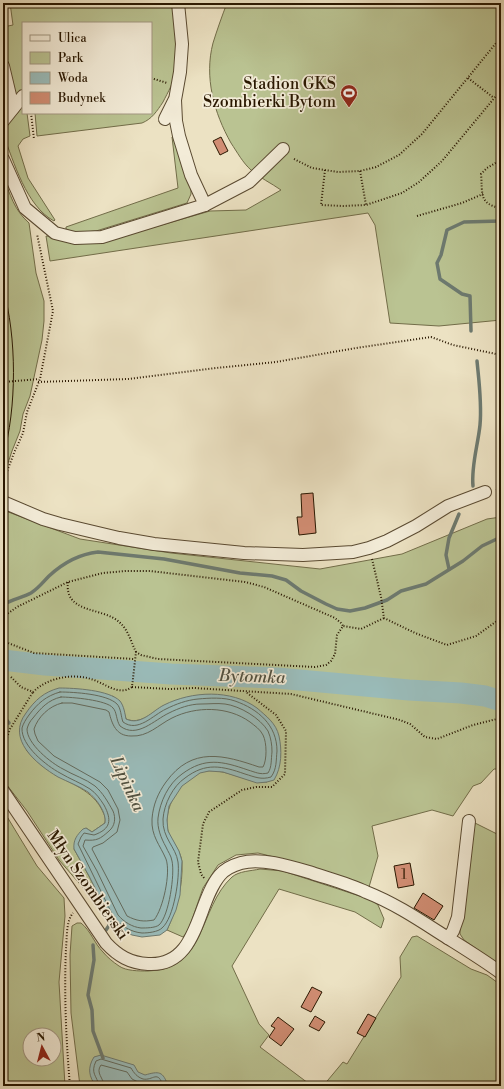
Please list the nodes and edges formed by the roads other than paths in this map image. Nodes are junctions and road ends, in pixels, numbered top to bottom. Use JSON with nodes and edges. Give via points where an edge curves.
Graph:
{"nodes":[{"id":1,"x":178,"y":3,"type":"edge"},
{"id":2,"x":3,"y":66,"type":"edge"},
{"id":3,"x":176,"y":94,"type":"junction"},
{"id":4,"x":22,"y":97,"type":"edge"},
{"id":5,"x":13,"y":108,"type":"junction"},
{"id":6,"x":165,"y":119,"type":"dead end"},
{"id":7,"x":3,"y":121,"type":"edge"},
{"id":8,"x":283,"y":150,"type":"dead end"},
{"id":9,"x":3,"y":159,"type":"edge"},
{"id":10,"x":205,"y":205,"type":"junction"},
{"id":11,"x":484,"y":492,"type":"dead end"},
{"id":12,"x":3,"y":502,"type":"edge"},
{"id":13,"x":3,"y":791,"type":"edge"},
{"id":14,"x":469,"y":821,"type":"dead end"},
{"id":15,"x":448,"y":938,"type":"junction"},
{"id":16,"x":501,"y":973,"type":"edge"}],
"edges":[{"from":1,"to":3,"type":"street","via":[[182,44]]},
{"from":2,"to":5,"type":"street"},
{"from":3,"to":6,"type":"street"},
{"from":3,"to":10,"type":"street","via":[[178,136]]},
{"from":4,"to":5,"type":"street"},
{"from":5,"to":7,"type":"street"},
{"from":8,"to":10,"type":"street","via":[[249,182]]},
{"from":9,"to":10,"type":"street","via":[[25,208],[55,233],[75,238],[102,237]]},
{"from":11,"to":12,"type":"street","via":[[448,506],[416,526],[369,548],[353,552],[303,555],[244,553],[119,538],[60,524]]},
{"from":13,"to":15,"type":"street","name":"Młyn Szombierski","via":[[106,943],[128,961],[152,964],[167,962],[175,957],[194,933],[212,886],[221,874],[243,862],[257,861],[293,867],[366,892],[402,909]]},
{"from":14,"to":15,"type":"street","via":[[458,916]]},
{"from":15,"to":16,"type":"street"}]}
